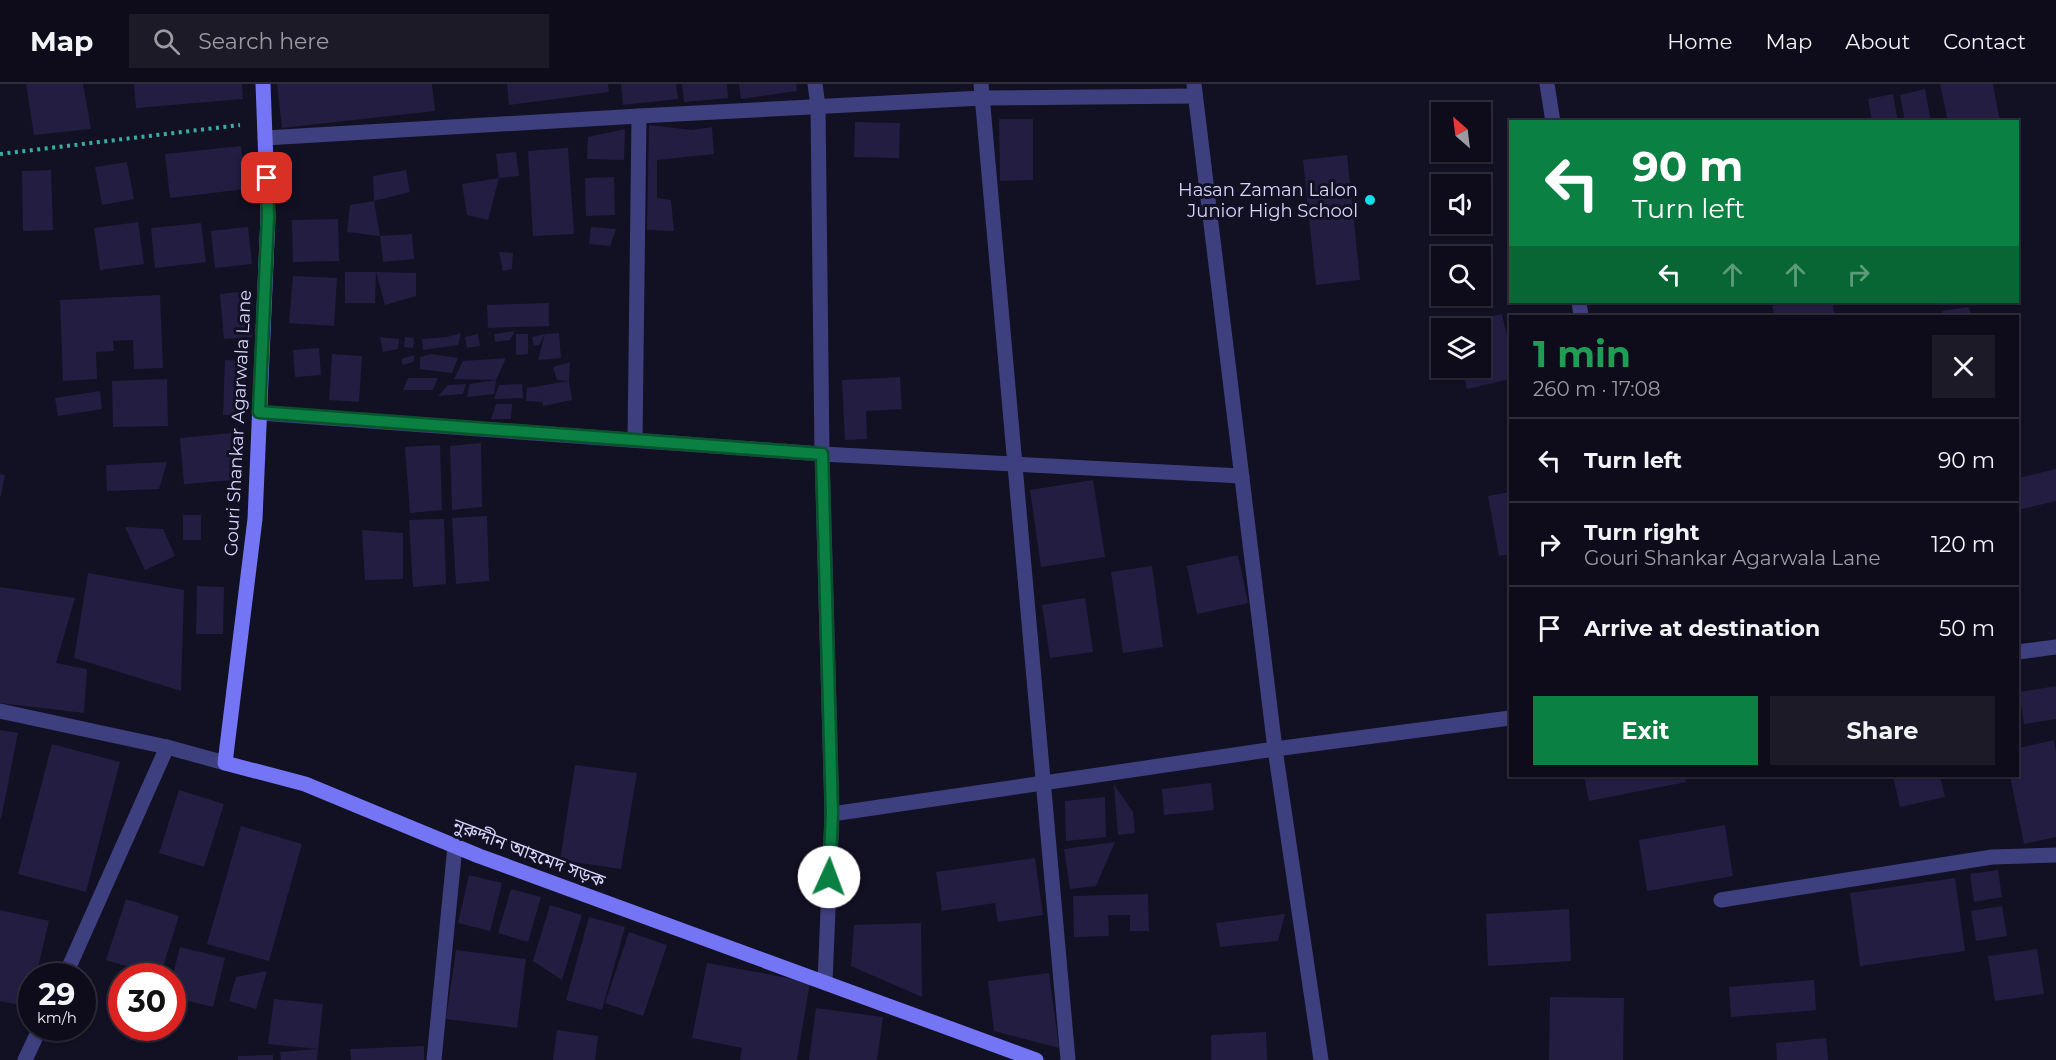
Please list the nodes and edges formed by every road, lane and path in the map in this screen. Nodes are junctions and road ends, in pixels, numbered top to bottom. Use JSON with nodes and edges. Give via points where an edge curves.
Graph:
{"nodes":[{"id":1,"x":262,"y":84,"type":"edge"},
{"id":2,"x":815,"y":84,"type":"edge"},
{"id":3,"x":1547,"y":84,"type":"edge"},
{"id":4,"x":1195,"y":90,"type":"edge"},
{"id":5,"x":981,"y":91,"type":"edge"},
{"id":6,"x":818,"y":106,"type":"junction"},
{"id":7,"x":639,"y":116,"type":"junction"},
{"id":8,"x":1553,"y":120,"type":"edge"},
{"id":9,"x":264,"y":122,"type":"junction"},
{"id":10,"x":265,"y":138,"type":"junction"},
{"id":11,"x":0,"y":154,"type":"edge"},
{"id":12,"x":259,"y":412,"type":"junction"},
{"id":13,"x":635,"y":439,"type":"junction"},
{"id":14,"x":822,"y":454,"type":"junction"},
{"id":15,"x":1015,"y":464,"type":"junction"},
{"id":16,"x":1242,"y":476,"type":"junction"},
{"id":17,"x":2056,"y":647,"type":"edge"},
{"id":18,"x":2019,"y":652,"type":"edge"},
{"id":19,"x":0,"y":711,"type":"edge"},
{"id":20,"x":1509,"y":718,"type":"edge"},
{"id":21,"x":167,"y":747,"type":"junction"},
{"id":22,"x":1275,"y":749,"type":"junction"},
{"id":23,"x":225,"y":763,"type":"junction"},
{"id":24,"x":1043,"y":783,"type":"junction"},
{"id":25,"x":832,"y":814,"type":"junction"},
{"id":26,"x":455,"y":846,"type":"junction"},
{"id":27,"x":2056,"y":855,"type":"edge"},
{"id":28,"x":1721,"y":900,"type":"dead end"},
{"id":29,"x":71,"y":963,"type":"edge"},
{"id":30,"x":825,"y":982,"type":"junction"},
{"id":31,"x":34,"y":1041,"type":"edge"},
{"id":32,"x":25,"y":1060,"type":"edge"},
{"id":33,"x":434,"y":1060,"type":"edge"},
{"id":34,"x":1036,"y":1060,"type":"edge"},
{"id":35,"x":1068,"y":1060,"type":"edge"},
{"id":36,"x":1321,"y":1060,"type":"edge"}],
"edges":[{"from":1,"to":9,"type":"main road","name":"Gouri Shankar Agarwala Lane"},
{"from":2,"to":6,"type":"street"},
{"from":3,"to":8,"type":"street"},
{"from":4,"to":5,"type":"street"},
{"from":4,"to":16,"type":"street"},
{"from":5,"to":6,"type":"street"},
{"from":5,"to":15,"type":"street"},
{"from":6,"to":7,"type":"street"},
{"from":6,"to":14,"type":"street"},
{"from":7,"to":10,"type":"street"},
{"from":7,"to":13,"type":"street"},
{"from":9,"to":10,"type":"main road","name":"Gouri Shankar Agarwala Lane"},
{"from":9,"to":11,"type":"path"},
{"from":10,"to":12,"type":"main road","name":"Gouri Shankar Agarwala Lane","via":[[268,217]]},
{"from":12,"to":13,"type":"street"},
{"from":12,"to":23,"type":"main road","name":"Gouri Shankar Agarwala Lane","via":[[255,519]]},
{"from":13,"to":14,"type":"street"},
{"from":14,"to":15,"type":"street"},
{"from":14,"to":25,"type":"street"},
{"from":15,"to":16,"type":"street"},
{"from":15,"to":24,"type":"street"},
{"from":16,"to":22,"type":"street"},
{"from":17,"to":18,"type":"street"},
{"from":19,"to":21,"type":"street","name":"নুরুদ্দীন আহমেদ সড়ক"},
{"from":20,"to":22,"type":"street"},
{"from":21,"to":23,"type":"street","name":"নুরুদ্দীন আহমেদ সড়ক"},
{"from":21,"to":29,"type":"street"},
{"from":22,"to":24,"type":"street"},
{"from":22,"to":36,"type":"street"},
{"from":23,"to":26,"type":"main road","name":"নুরুদ্দীন আহমেদ সড়ক","via":[[305,784]]},
{"from":24,"to":25,"type":"street"},
{"from":24,"to":35,"type":"street"},
{"from":25,"to":30,"type":"street"},
{"from":26,"to":30,"type":"main road","name":"নুরুদ্দীন আহমেদ সড়ক"},
{"from":26,"to":33,"type":"street"},
{"from":27,"to":28,"type":"street","via":[[1992,857]]},
{"from":30,"to":34,"type":"main road","name":"নুরুদ্দীন আহমেদ সড়ক"},
{"from":31,"to":32,"type":"street"}]}
